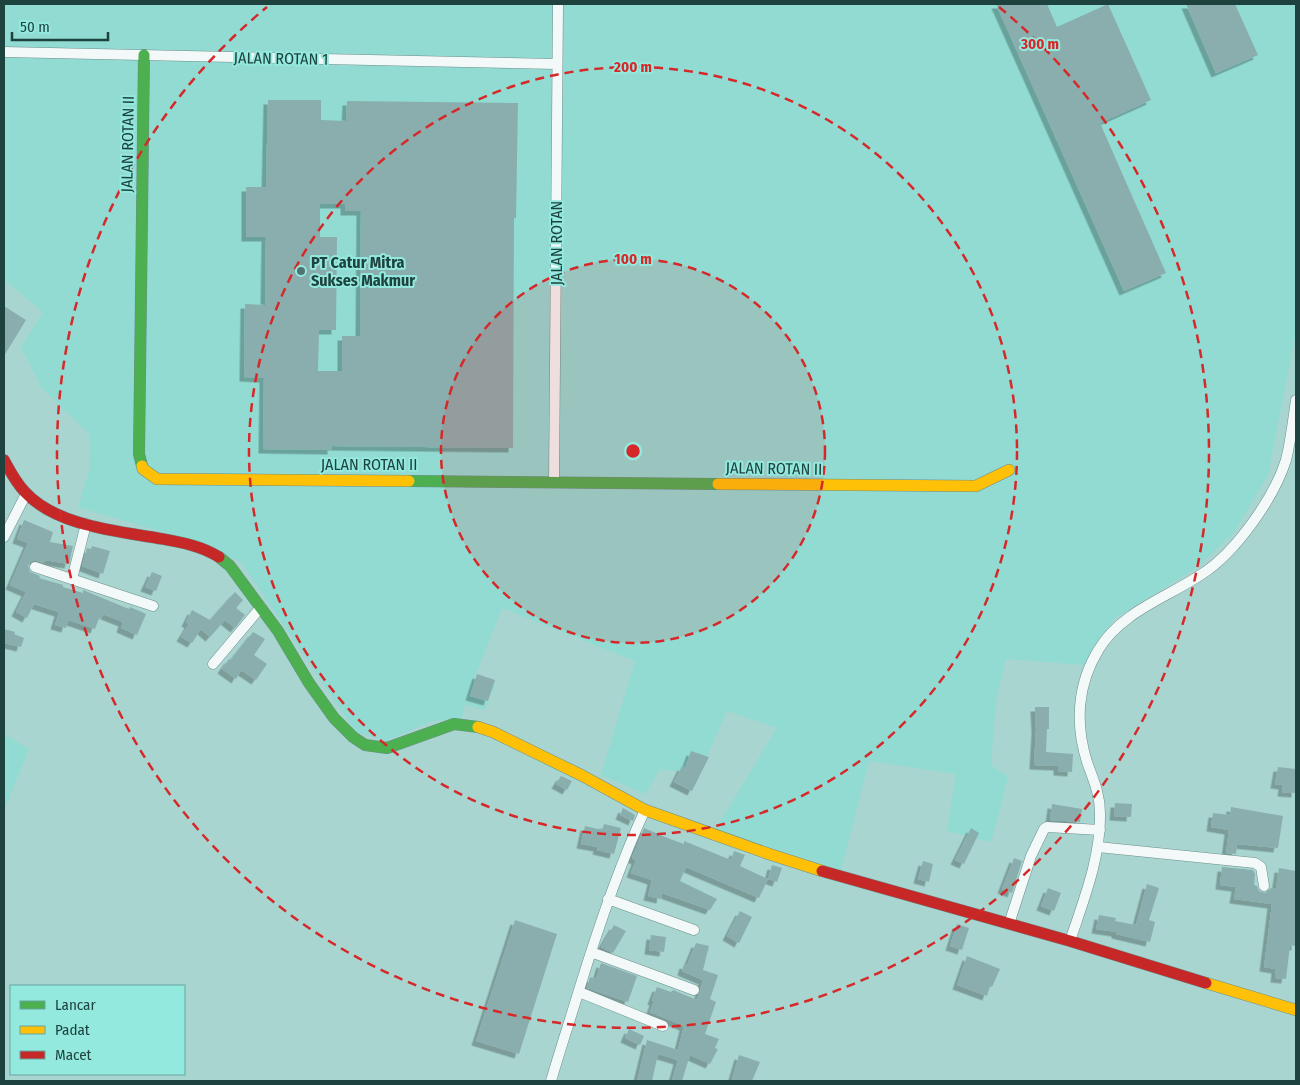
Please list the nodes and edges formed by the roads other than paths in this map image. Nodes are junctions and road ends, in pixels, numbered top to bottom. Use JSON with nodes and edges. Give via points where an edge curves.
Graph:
{"nodes":[{"id":1,"x":558,"y":4,"type":"edge"},
{"id":2,"x":4,"y":52,"type":"edge"},
{"id":3,"x":144,"y":55,"type":"junction"},
{"id":4,"x":557,"y":64,"type":"junction"},
{"id":5,"x":1296,"y":400,"type":"edge"},
{"id":6,"x":4,"y":460,"type":"edge"},
{"id":7,"x":1009,"y":470,"type":"dead end"},
{"id":8,"x":554,"y":482,"type":"junction"},
{"id":9,"x":26,"y":494,"type":"junction"},
{"id":10,"x":86,"y":524,"type":"junction"},
{"id":11,"x":4,"y":537,"type":"edge"},
{"id":12,"x":35,"y":567,"type":"dead end"},
{"id":13,"x":72,"y":579,"type":"junction"},
{"id":14,"x":153,"y":606,"type":"dead end"},
{"id":15,"x":261,"y":607,"type":"junction"},
{"id":16,"x":213,"y":664,"type":"dead end"},
{"id":17,"x":645,"y":810,"type":"junction"},
{"id":18,"x":1100,"y":830,"type":"junction"},
{"id":19,"x":1098,"y":847,"type":"junction"},
{"id":20,"x":1264,"y":886,"type":"dead end"},
{"id":21,"x":608,"y":899,"type":"junction"},
{"id":22,"x":1009,"y":924,"type":"junction"},
{"id":23,"x":694,"y":930,"type":"dead end"},
{"id":24,"x":1070,"y":941,"type":"junction"},
{"id":25,"x":591,"y":952,"type":"junction"},
{"id":26,"x":694,"y":990,"type":"dead end"},
{"id":27,"x":578,"y":992,"type":"junction"},
{"id":28,"x":1296,"y":1010,"type":"edge"},
{"id":29,"x":663,"y":1026,"type":"dead end"},
{"id":30,"x":551,"y":1081,"type":"edge"}],
"edges":[{"from":1,"to":4,"type":"street","name":"JALAN ROTAN"},
{"from":2,"to":3,"type":"street","name":"JALAN ROTAN 1"},
{"from":3,"to":4,"type":"street","name":"JALAN ROTAN 1"},
{"from":3,"to":8,"type":"street","name":"JALAN ROTAN II","via":[[139,454],[143,469],[157,479]]},
{"from":4,"to":8,"type":"street","name":"JALAN ROTAN"},
{"from":5,"to":18,"type":"street","via":[[1281,472],[1258,515],[1242,536],[1202,574],[1132,616],[1113,632],[1090,664],[1083,684],[1079,721],[1081,741],[1100,800]]},
{"from":6,"to":9,"type":"street"},
{"from":7,"to":8,"type":"street","name":"JALAN ROTAN II","via":[[976,486]]},
{"from":9,"to":10,"type":"street","via":[[68,519]]},
{"from":9,"to":11,"type":"street"},
{"from":10,"to":13,"type":"street"},
{"from":10,"to":15,"type":"street","via":[[194,544],[210,550],[230,566]]},
{"from":12,"to":13,"type":"street"},
{"from":13,"to":14,"type":"street"},
{"from":15,"to":16,"type":"street"},
{"from":15,"to":17,"type":"street","via":[[334,718],[365,745],[387,748],[449,726],[475,726],[583,776]]},
{"from":17,"to":21,"type":"street"},
{"from":17,"to":22,"type":"street","via":[[814,869]]},
{"from":18,"to":19,"type":"street"},
{"from":18,"to":22,"type":"street","via":[[1044,829],[1031,856]]},
{"from":19,"to":20,"type":"street","via":[[1260,864]]},
{"from":19,"to":24,"type":"street","via":[[1086,897]]},
{"from":21,"to":23,"type":"street"},
{"from":21,"to":25,"type":"street"},
{"from":22,"to":24,"type":"street"},
{"from":24,"to":28,"type":"street"},
{"from":25,"to":26,"type":"street"},
{"from":25,"to":27,"type":"street"},
{"from":27,"to":29,"type":"street"},
{"from":27,"to":30,"type":"street"}]}
